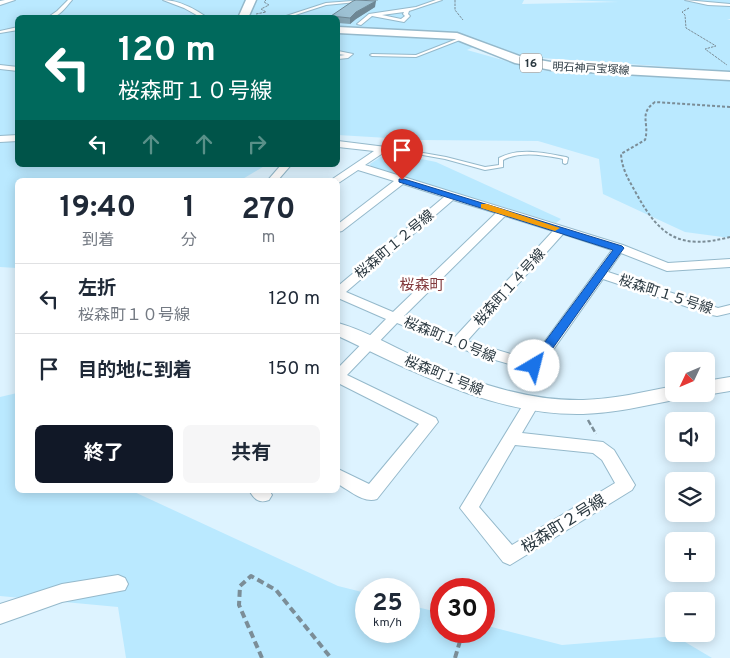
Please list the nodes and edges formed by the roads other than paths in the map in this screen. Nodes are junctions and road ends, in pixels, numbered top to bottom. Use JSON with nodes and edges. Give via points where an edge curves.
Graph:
{"nodes":[{"id":1,"x":12,"y":0,"type":"edge"},
{"id":2,"x":70,"y":0,"type":"edge"},
{"id":3,"x":165,"y":0,"type":"edge"},
{"id":4,"x":250,"y":0,"type":"edge"},
{"id":5,"x":376,"y":0,"type":"edge"},
{"id":6,"x":440,"y":0,"type":"edge"},
{"id":7,"x":686,"y":0,"type":"edge"},
{"id":8,"x":0,"y":3,"type":"edge"},
{"id":9,"x":730,"y":5,"type":"edge"},
{"id":10,"x":403,"y":10,"type":"junction"},
{"id":11,"x":54,"y":15,"type":"edge"},
{"id":12,"x":201,"y":15,"type":"edge"},
{"id":13,"x":242,"y":15,"type":"edge"},
{"id":14,"x":291,"y":15,"type":"edge"},
{"id":15,"x":377,"y":16,"type":"junction"},
{"id":16,"x":360,"y":24,"type":"dead end"},
{"id":17,"x":15,"y":29,"type":"edge"},
{"id":18,"x":340,"y":30,"type":"edge"},
{"id":19,"x":0,"y":32,"type":"edge"},
{"id":20,"x":463,"y":38,"type":"junction"},
{"id":21,"x":340,"y":53,"type":"edge"},
{"id":22,"x":372,"y":55,"type":"dead end"},
{"id":23,"x":340,"y":57,"type":"edge"},
{"id":24,"x":0,"y":68,"type":"edge"},
{"id":25,"x":15,"y":69,"type":"edge"},
{"id":26,"x":730,"y":76,"type":"edge"},
{"id":27,"x":15,"y":138,"type":"edge"},
{"id":28,"x":0,"y":139,"type":"edge"},
{"id":29,"x":340,"y":144,"type":"edge"},
{"id":30,"x":383,"y":149,"type":"junction"},
{"id":31,"x":565,"y":164,"type":"dead end"},
{"id":32,"x":356,"y":166,"type":"junction"},
{"id":33,"x":284,"y":167,"type":"edge"},
{"id":34,"x":275,"y":178,"type":"edge"},
{"id":35,"x":339,"y":178,"type":"edge"},
{"id":36,"x":402,"y":180,"type":"junction"},
{"id":37,"x":451,"y":196,"type":"junction"},
{"id":38,"x":502,"y":212,"type":"junction"},
{"id":39,"x":340,"y":227,"type":"edge"},
{"id":40,"x":560,"y":230,"type":"junction"},
{"id":41,"x":619,"y":248,"type":"junction"},
{"id":42,"x":730,"y":263,"type":"edge"},
{"id":43,"x":602,"y":274,"type":"junction"},
{"id":44,"x":340,"y":290,"type":"edge"},
{"id":45,"x":340,"y":293,"type":"edge"},
{"id":46,"x":730,"y":308,"type":"edge"},
{"id":47,"x":395,"y":317,"type":"junction"},
{"id":48,"x":340,"y":330,"type":"edge"},
{"id":49,"x":457,"y":343,"type":"junction"},
{"id":50,"x":369,"y":344,"type":"junction"},
{"id":51,"x":340,"y":375,"type":"edge"},
{"id":52,"x":340,"y":378,"type":"edge"},
{"id":53,"x":730,"y":384,"type":"edge"},
{"id":54,"x":715,"y":386,"type":"edge"},
{"id":55,"x":665,"y":395,"type":"edge"},
{"id":56,"x":531,"y":404,"type":"junction"},
{"id":57,"x":511,"y":438,"type":"junction"},
{"id":58,"x":340,"y":477,"type":"edge"},
{"id":59,"x":118,"y":584,"type":"dead end"},
{"id":60,"x":0,"y":614,"type":"edge"}],
"edges":[{"from":1,"to":8,"type":"street"},
{"from":2,"to":11,"type":"street"},
{"from":3,"to":12,"type":"street"},
{"from":4,"to":13,"type":"main road"},
{"from":5,"to":14,"type":"lane","via":[[326,4]]},
{"from":6,"to":10,"type":"street"},
{"from":7,"to":9,"type":"street"},
{"from":10,"to":15,"type":"street"},
{"from":10,"to":15,"type":"street","via":[[408,16],[402,21]]},
{"from":15,"to":16,"type":"street","via":[[371,15]]},
{"from":17,"to":19,"type":"street"},
{"from":18,"to":20,"type":"main road","name":"明石神戸宝塚線","number":"16","via":[[443,34]]},
{"from":20,"to":22,"type":"lane","via":[[416,56]]},
{"from":20,"to":26,"type":"main road","name":"明石神戸宝塚線","number":"16","via":[[535,64]]},
{"from":21,"to":23,"type":"street","via":[[350,54]]},
{"from":24,"to":25,"type":"street"},
{"from":27,"to":28,"type":"street"},
{"from":29,"to":30,"type":"street"},
{"from":30,"to":31,"type":"lane","via":[[446,158],[485,169],[501,166],[501,159],[510,154],[545,154],[566,158]]},
{"from":30,"to":32,"type":"street"},
{"from":32,"to":35,"type":"street"},
{"from":32,"to":36,"type":"street"},
{"from":33,"to":34,"type":"street"},
{"from":36,"to":37,"type":"street"},
{"from":36,"to":39,"type":"street"},
{"from":37,"to":38,"type":"street"},
{"from":37,"to":44,"type":"street","name":"桜森町１２号線"},
{"from":38,"to":40,"type":"street"},
{"from":38,"to":47,"type":"street"},
{"from":40,"to":41,"type":"street"},
{"from":40,"to":49,"type":"street","name":"桜森町１４号線"},
{"from":41,"to":42,"type":"street","name":"桜森町１５号線","via":[[667,267]]},
{"from":41,"to":43,"type":"street"},
{"from":43,"to":46,"type":"street","name":"桜森町１５号線","via":[[717,312]]},
{"from":43,"to":49,"type":"street","name":"桜森町１０号線","via":[[534,366],[500,359]]},
{"from":45,"to":47,"type":"street","name":"桜森町１０号線"},
{"from":47,"to":49,"type":"street","name":"桜森町１０号線"},
{"from":47,"to":50,"type":"street"},
{"from":48,"to":50,"type":"street","name":"桜森町１号線"},
{"from":50,"to":51,"type":"street"},
{"from":50,"to":56,"type":"street","name":"桜森町１号線","via":[[461,385]]},
{"from":52,"to":58,"type":"street","via":[[430,422],[371,494]]},
{"from":53,"to":54,"type":"street"},
{"from":55,"to":56,"type":"street","name":"桜森町１号線","via":[[580,407]]},
{"from":56,"to":57,"type":"street","name":"桜森町２号線"},
{"from":57,"to":57,"type":"street","name":"桜森町２号線","via":[[469,508],[510,556],[626,484],[608,455],[598,447]]},
{"from":59,"to":60,"type":"street","via":[[62,593]]}]}
